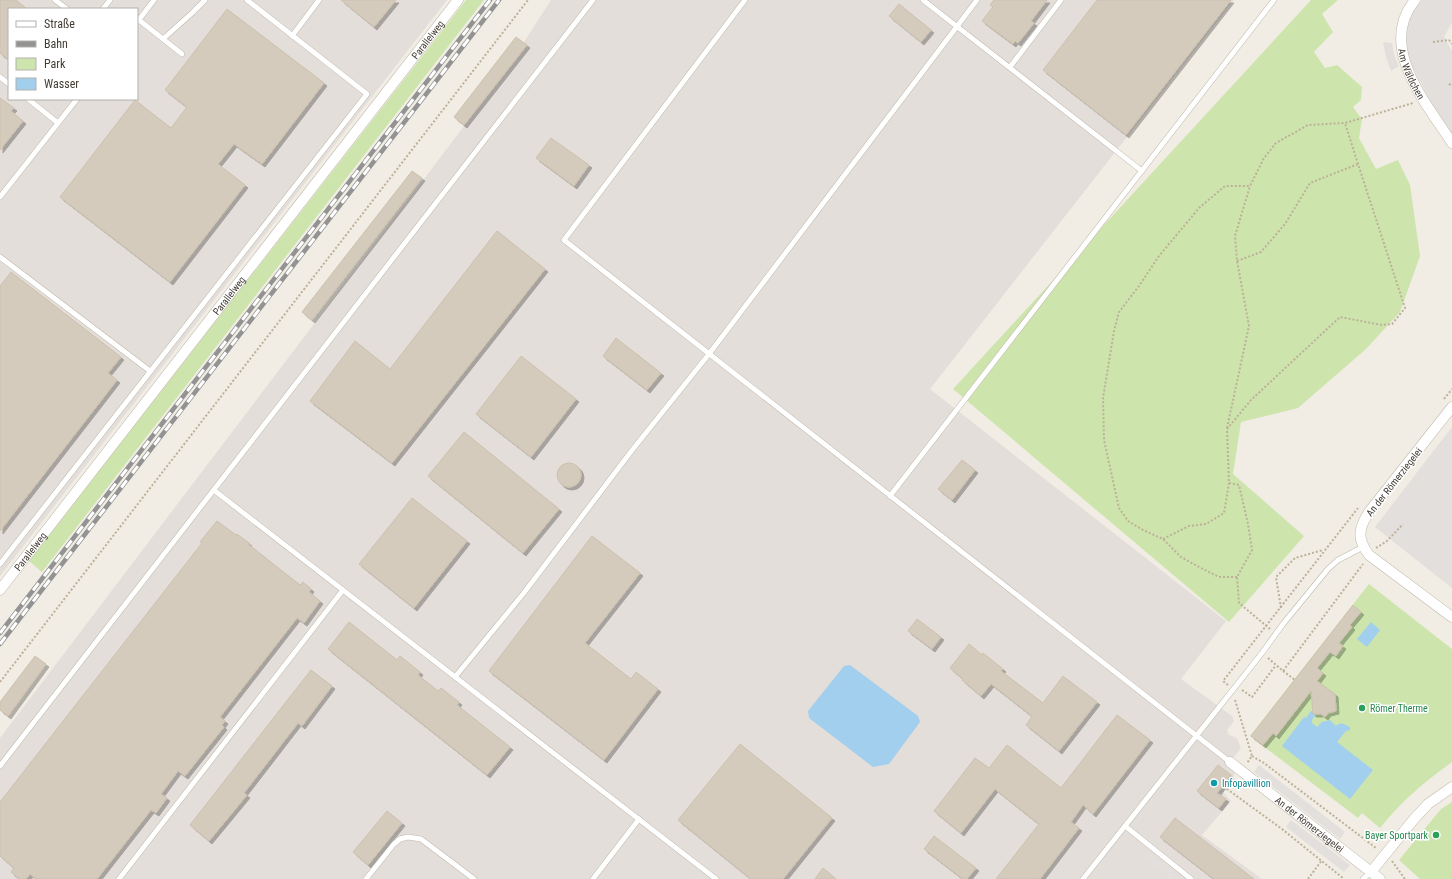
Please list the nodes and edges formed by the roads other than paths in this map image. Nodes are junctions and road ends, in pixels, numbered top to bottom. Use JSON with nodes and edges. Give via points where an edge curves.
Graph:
{"nodes":[{"id":1,"x":55,"y":0,"type":"edge"},
{"id":2,"x":110,"y":0,"type":"edge"},
{"id":3,"x":154,"y":0,"type":"edge"},
{"id":4,"x":204,"y":0,"type":"edge"},
{"id":5,"x":247,"y":0,"type":"edge"},
{"id":6,"x":320,"y":0,"type":"edge"},
{"id":7,"x":458,"y":0,"type":"edge"},
{"id":8,"x":593,"y":0,"type":"edge"},
{"id":9,"x":745,"y":0,"type":"edge"},
{"id":10,"x":923,"y":0,"type":"edge"},
{"id":11,"x":977,"y":0,"type":"edge"},
{"id":12,"x":1061,"y":0,"type":"edge"},
{"id":13,"x":1274,"y":0,"type":"edge"},
{"id":14,"x":1415,"y":0,"type":"edge"},
{"id":15,"x":66,"y":8,"type":"edge"},
{"id":16,"x":104,"y":8,"type":"edge"},
{"id":17,"x":138,"y":21,"type":"edge"},
{"id":18,"x":957,"y":26,"type":"junction"},
{"id":19,"x":292,"y":36,"type":"junction"},
{"id":20,"x":163,"y":39,"type":"junction"},
{"id":21,"x":182,"y":54,"type":"dead end"},
{"id":22,"x":1010,"y":66,"type":"junction"},
{"id":23,"x":0,"y":77,"type":"edge"},
{"id":24,"x":8,"y":83,"type":"edge"},
{"id":25,"x":29,"y":100,"type":"edge"},
{"id":26,"x":76,"y":100,"type":"edge"},
{"id":27,"x":58,"y":123,"type":"junction"},
{"id":28,"x":1452,"y":143,"type":"edge"},
{"id":29,"x":1142,"y":171,"type":"junction"},
{"id":30,"x":1,"y":194,"type":"edge"},
{"id":31,"x":0,"y":257,"type":"edge"},
{"id":32,"x":709,"y":354,"type":"junction"},
{"id":33,"x":150,"y":371,"type":"junction"},
{"id":34,"x":1452,"y":407,"type":"edge"},
{"id":35,"x":215,"y":491,"type":"junction"},
{"id":36,"x":890,"y":496,"type":"junction"},
{"id":37,"x":1366,"y":551,"type":"junction"},
{"id":38,"x":0,"y":564,"type":"edge"},
{"id":39,"x":0,"y":590,"type":"edge"},
{"id":40,"x":343,"y":590,"type":"junction"},
{"id":41,"x":1452,"y":617,"type":"edge"},
{"id":42,"x":455,"y":677,"type":"junction"},
{"id":43,"x":1197,"y":736,"type":"junction"},
{"id":44,"x":1230,"y":762,"type":"joint"},
{"id":45,"x":0,"y":766,"type":"edge"},
{"id":46,"x":1452,"y":787,"type":"edge"},
{"id":47,"x":639,"y":819,"type":"junction"},
{"id":48,"x":1125,"y":826,"type":"junction"},
{"id":49,"x":1371,"y":872,"type":"junction"},
{"id":50,"x":118,"y":879,"type":"edge"},
{"id":51,"x":366,"y":879,"type":"edge"},
{"id":52,"x":474,"y":879,"type":"edge"},
{"id":53,"x":593,"y":879,"type":"edge"},
{"id":54,"x":716,"y":879,"type":"edge"},
{"id":55,"x":1083,"y":879,"type":"edge"},
{"id":56,"x":1191,"y":879,"type":"edge"},
{"id":57,"x":1363,"y":879,"type":"edge"},
{"id":58,"x":1380,"y":879,"type":"edge"}],
"edges":[{"from":1,"to":15,"type":"lane"},
{"from":2,"to":16,"type":"lane"},
{"from":3,"to":17,"type":"lane"},
{"from":4,"to":20,"type":"lane"},
{"from":5,"to":19,"type":"lane"},
{"from":6,"to":19,"type":"lane"},
{"from":7,"to":39,"type":"street","name":"Parallelweg"},
{"from":8,"to":35,"type":"lane"},
{"from":9,"to":32,"type":"lane","via":[[564,240]]},
{"from":10,"to":18,"type":"lane"},
{"from":11,"to":18,"type":"lane"},
{"from":12,"to":22,"type":"lane"},
{"from":13,"to":29,"type":"lane"},
{"from":14,"to":28,"type":"street","name":"Am Wäldchen","via":[[1404,19],[1400,35],[1402,51],[1411,78]]},
{"from":17,"to":20,"type":"lane"},
{"from":18,"to":22,"type":"lane"},
{"from":18,"to":32,"type":"lane"},
{"from":19,"to":33,"type":"lane","via":[[366,94]]},
{"from":20,"to":21,"type":"lane"},
{"from":22,"to":29,"type":"lane"},
{"from":23,"to":24,"type":"lane"},
{"from":25,"to":27,"type":"lane"},
{"from":26,"to":27,"type":"lane"},
{"from":27,"to":30,"type":"lane"},
{"from":29,"to":36,"type":"lane"},
{"from":31,"to":33,"type":"lane"},
{"from":32,"to":36,"type":"lane"},
{"from":32,"to":42,"type":"lane","via":[[523,594]]},
{"from":33,"to":38,"type":"lane"},
{"from":34,"to":37,"type":"street","name":"An der Römerziegelei","via":[[1362,523],[1360,535]]},
{"from":35,"to":40,"type":"lane"},
{"from":35,"to":45,"type":"lane"},
{"from":36,"to":43,"type":"lane"},
{"from":37,"to":41,"type":"street"},
{"from":37,"to":43,"type":"lane","via":[[1338,560],[1328,569]]},
{"from":40,"to":42,"type":"lane"},
{"from":40,"to":50,"type":"lane"},
{"from":42,"to":47,"type":"lane"},
{"from":43,"to":44,"type":"lane"},
{"from":43,"to":48,"type":"lane"},
{"from":44,"to":49,"type":"street","name":"An der Römerziegelei"},
{"from":46,"to":49,"type":"street","via":[[1428,804]]},
{"from":47,"to":53,"type":"lane"},
{"from":47,"to":54,"type":"lane"},
{"from":48,"to":55,"type":"lane"},
{"from":48,"to":56,"type":"lane"},
{"from":49,"to":57,"type":"lane"},
{"from":49,"to":58,"type":"street","name":"An der Römerziegelei"},
{"from":51,"to":52,"type":"lane","via":[[394,844],[408,837],[421,839]]}]}
